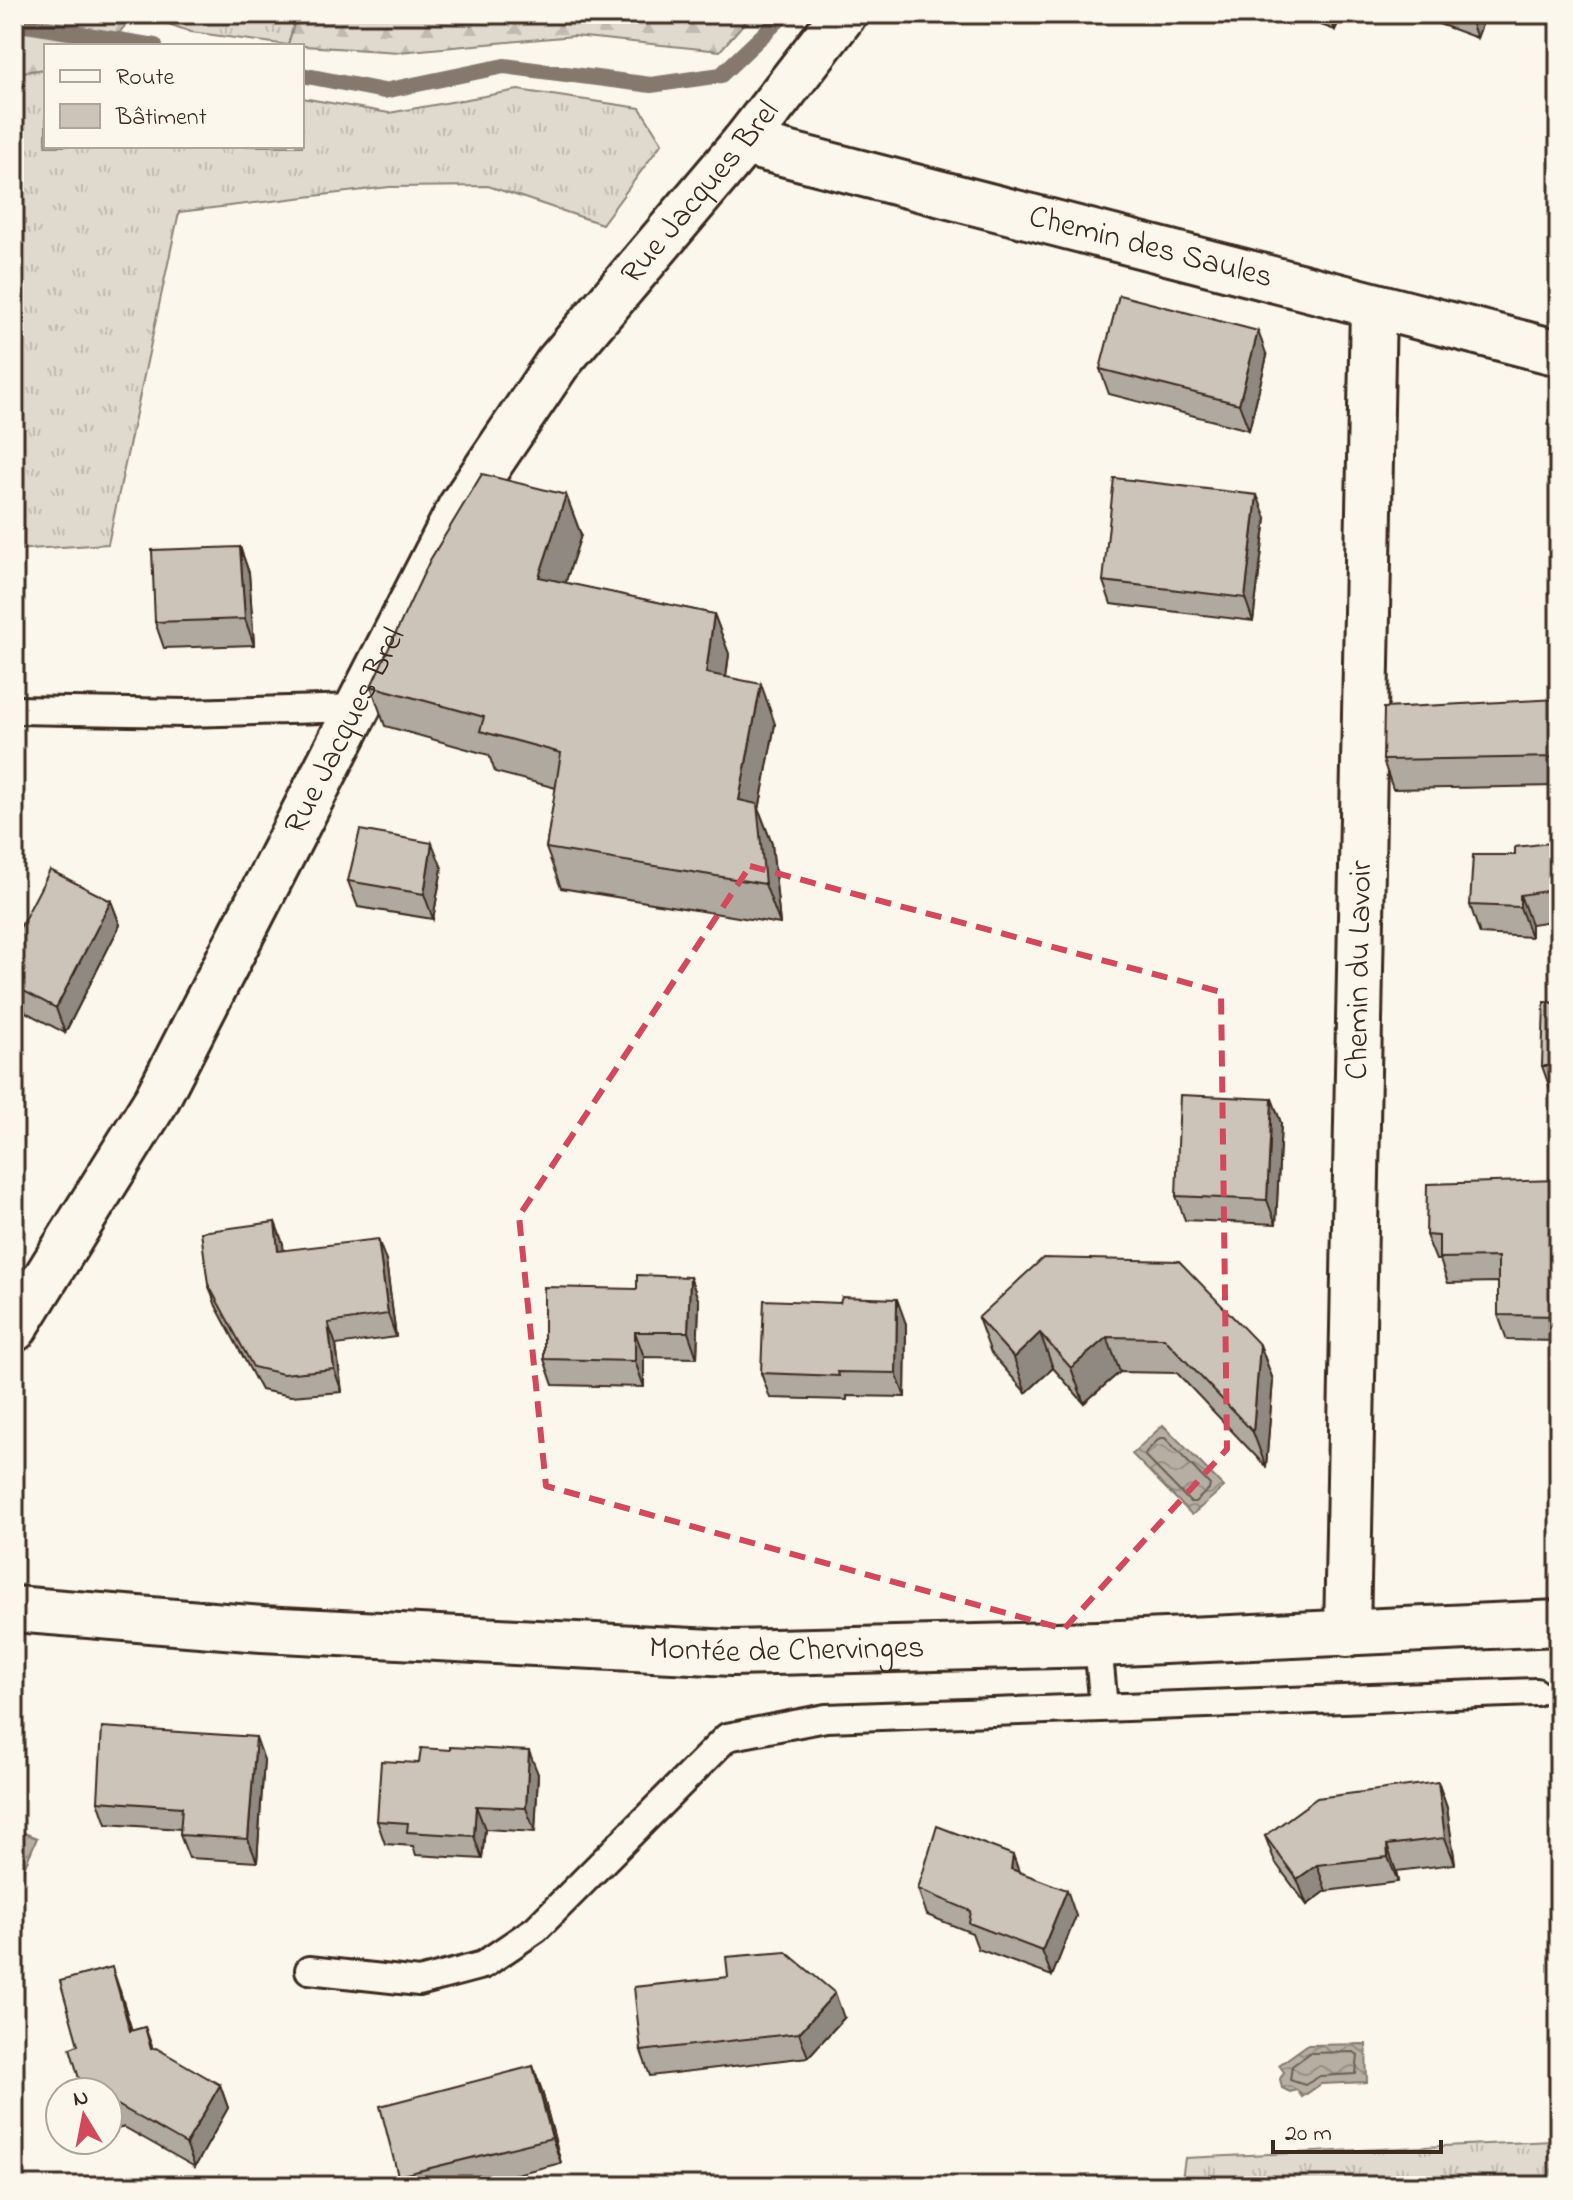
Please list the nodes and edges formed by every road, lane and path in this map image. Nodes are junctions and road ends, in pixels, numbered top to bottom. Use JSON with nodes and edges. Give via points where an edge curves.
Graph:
{"nodes":[{"id":1,"x":844,"y":14,"type":"edge"},
{"id":2,"x":744,"y":143,"type":"junction"},
{"id":3,"x":1373,"y":306,"type":"junction"},
{"id":4,"x":1559,"y":353,"type":"edge"},
{"id":5,"x":358,"y":708,"type":"junction"},
{"id":6,"x":14,"y":710,"type":"edge"},
{"id":7,"x":14,"y":1329,"type":"edge"},
{"id":8,"x":14,"y":1609,"type":"edge"},
{"id":9,"x":1559,"y":1623,"type":"edge"},
{"id":10,"x":1347,"y":1634,"type":"junction"},
{"id":11,"x":1098,"y":1644,"type":"junction"},
{"id":12,"x":1536,"y":1692,"type":"dead end"},
{"id":13,"x":1104,"y":1708,"type":"junction"},
{"id":14,"x":309,"y":1970,"type":"dead end"}],
"edges":[{"from":1,"to":2,"type":"street","name":"Rue Jacques Brel"},
{"from":2,"to":3,"type":"street","name":"Chemin des Saules"},
{"from":2,"to":5,"type":"street","name":"Rue Jacques Brel","via":[[557,364],[460,508]]},
{"from":3,"to":4,"type":"street","name":"Chemin des Saules"},
{"from":3,"to":10,"type":"street","name":"Chemin du Lavoir"},
{"from":5,"to":6,"type":"lane"},
{"from":5,"to":7,"type":"street","name":"Rue Jacques Brel","via":[[156,1101]]},
{"from":8,"to":11,"type":"street","name":"Montée de Chervinges","via":[[262,1629],[732,1653]]},
{"from":9,"to":10,"type":"street","name":"Montée de Chervinges"},
{"from":10,"to":11,"type":"street","name":"Montée de Chervinges"},
{"from":11,"to":13,"type":"lane"},
{"from":12,"to":13,"type":"lane"},
{"from":13,"to":14,"type":"lane","via":[[826,1718],[727,1737],[536,1929],[483,1965],[419,1982]]}]}
